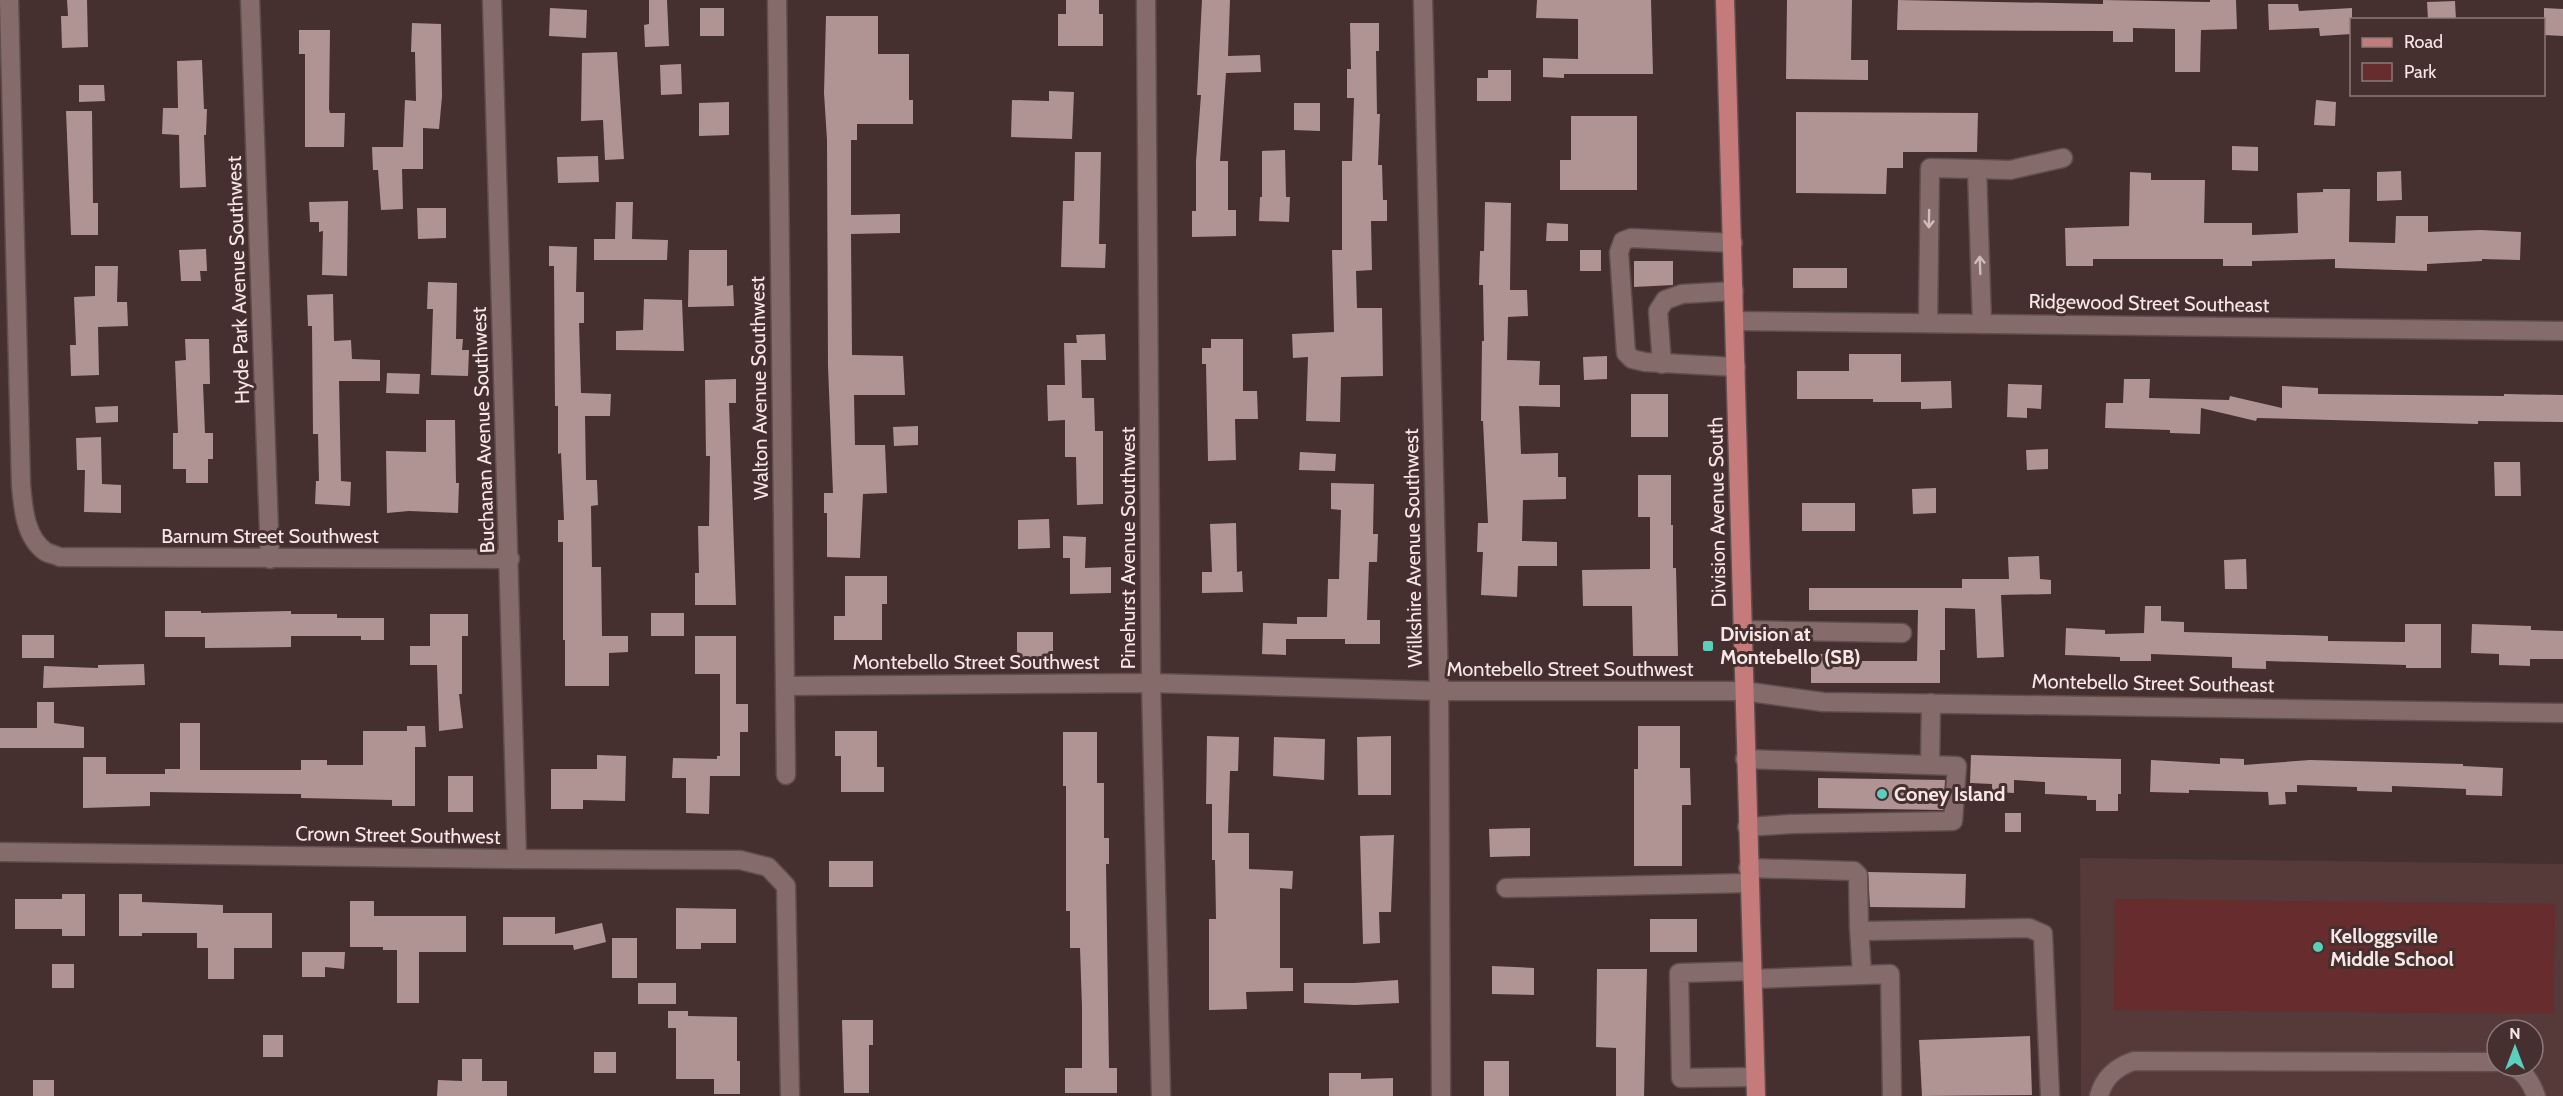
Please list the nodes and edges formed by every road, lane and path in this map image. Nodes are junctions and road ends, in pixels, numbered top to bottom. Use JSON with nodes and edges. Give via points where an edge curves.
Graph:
{"nodes":[{"id":1,"x":9,"y":0,"type":"edge"},
{"id":2,"x":250,"y":0,"type":"edge"},
{"id":3,"x":492,"y":0,"type":"edge"},
{"id":4,"x":777,"y":0,"type":"edge"},
{"id":5,"x":1146,"y":0,"type":"edge"},
{"id":6,"x":1424,"y":0,"type":"edge"},
{"id":7,"x":1725,"y":0,"type":"edge"},
{"id":8,"x":2063,"y":158,"type":"dead end"},
{"id":9,"x":1977,"y":169,"type":"junction"},
{"id":10,"x":1732,"y":243,"type":"junction"},
{"id":11,"x":1734,"y":291,"type":"junction"},
{"id":12,"x":1735,"y":321,"type":"junction"},
{"id":13,"x":1928,"y":323,"type":"junction"},
{"id":14,"x":1982,"y":324,"type":"junction"},
{"id":15,"x":2563,"y":332,"type":"edge"},
{"id":16,"x":1662,"y":364,"type":"junction"},
{"id":17,"x":1736,"y":367,"type":"junction"},
{"id":18,"x":270,"y":559,"type":"junction"},
{"id":19,"x":510,"y":559,"type":"junction"},
{"id":20,"x":1742,"y":630,"type":"junction"},
{"id":21,"x":1902,"y":633,"type":"dead end"},
{"id":22,"x":1151,"y":683,"type":"junction"},
{"id":23,"x":786,"y":686,"type":"junction"},
{"id":24,"x":1439,"y":691,"type":"junction"},
{"id":25,"x":1743,"y":691,"type":"junction"},
{"id":26,"x":1931,"y":703,"type":"junction"},
{"id":27,"x":2563,"y":713,"type":"edge"},
{"id":28,"x":1745,"y":759,"type":"junction"},
{"id":29,"x":1930,"y":765,"type":"junction"},
{"id":30,"x":786,"y":775,"type":"dead end"},
{"id":31,"x":1747,"y":826,"type":"junction"},
{"id":32,"x":0,"y":852,"type":"edge"},
{"id":33,"x":517,"y":859,"type":"junction"},
{"id":34,"x":1749,"y":876,"type":"junction"},
{"id":35,"x":1506,"y":888,"type":"dead end"},
{"id":36,"x":1859,"y":927,"type":"junction"},
{"id":37,"x":1752,"y":975,"type":"junction"},
{"id":38,"x":1862,"y":975,"type":"junction"},
{"id":39,"x":2485,"y":1062,"type":"edge"},
{"id":40,"x":1755,"y":1077,"type":"junction"},
{"id":41,"x":2526,"y":1078,"type":"edge"},
{"id":42,"x":790,"y":1096,"type":"edge"},
{"id":43,"x":1161,"y":1096,"type":"edge"},
{"id":44,"x":1441,"y":1096,"type":"edge"},
{"id":45,"x":1756,"y":1096,"type":"edge"},
{"id":46,"x":1892,"y":1096,"type":"edge"},
{"id":47,"x":2050,"y":1096,"type":"edge"},
{"id":48,"x":2099,"y":1096,"type":"edge"},
{"id":49,"x":2536,"y":1096,"type":"edge"}],
"edges":[{"from":1,"to":18,"type":"street","name":"Barnum Street Southwest","via":[[23,516],[46,552],[60,556]]},
{"from":2,"to":18,"type":"street","name":"Hyde Park Avenue Southwest"},
{"from":3,"to":19,"type":"street","name":"Buchanan Avenue Southwest"},
{"from":4,"to":23,"type":"street","name":"Walton Avenue Southwest"},
{"from":5,"to":22,"type":"street","name":"Pinehurst Avenue Southwest"},
{"from":6,"to":24,"type":"street","name":"Wilkshire Avenue Southwest"},
{"from":7,"to":10,"type":"main road","name":"Division Avenue South"},
{"from":8,"to":9,"type":"street","via":[[2010,170]]},
{"from":9,"to":13,"type":"street","one_way":true,"via":[[1930,168]]},
{"from":14,"to":9,"type":"street","one_way":true},
{"from":10,"to":11,"type":"main road","name":"Division Avenue South"},
{"from":10,"to":16,"type":"street","via":[[1653,238],[1623,241],[1619,252],[1626,353],[1632,359]]},
{"from":11,"to":12,"type":"main road","name":"Division Avenue South"},
{"from":11,"to":16,"type":"street","via":[[1682,294],[1665,300],[1658,311]]},
{"from":12,"to":13,"type":"street","name":"Ridgewood Street Southeast"},
{"from":12,"to":17,"type":"main road","name":"Division Avenue South"},
{"from":13,"to":14,"type":"street","name":"Ridgewood Street Southeast"},
{"from":14,"to":15,"type":"street","name":"Ridgewood Street Southeast"},
{"from":16,"to":17,"type":"street"},
{"from":17,"to":20,"type":"main road","name":"Division Avenue South"},
{"from":18,"to":19,"type":"street","name":"Barnum Street Southwest"},
{"from":19,"to":33,"type":"street","name":"Buchanan Avenue Southwest"},
{"from":20,"to":21,"type":"street"},
{"from":20,"to":25,"type":"main road","name":"Division Avenue South"},
{"from":22,"to":23,"type":"street","name":"Montebello Street Southwest"},
{"from":22,"to":24,"type":"street","name":"Montebello Street Southwest"},
{"from":22,"to":43,"type":"street","name":"Pinehurst Avenue Southwest"},
{"from":23,"to":30,"type":"street","name":"Walton Avenue Southwest"},
{"from":24,"to":25,"type":"street","name":"Montebello Street Southwest"},
{"from":24,"to":44,"type":"street","name":"Wilkshire Avenue Southwest"},
{"from":25,"to":26,"type":"street","name":"Montebello Street Southeast","via":[[1823,702]]},
{"from":25,"to":28,"type":"main road","name":"Division Avenue South"},
{"from":26,"to":27,"type":"street","name":"Montebello Street Southeast"},
{"from":26,"to":29,"type":"street"},
{"from":28,"to":29,"type":"street"},
{"from":28,"to":31,"type":"main road","name":"Division Avenue South"},
{"from":29,"to":31,"type":"street","via":[[1957,766],[1953,821]]},
{"from":31,"to":34,"type":"main road","name":"Division Avenue South"},
{"from":32,"to":33,"type":"street","name":"Crown Street Southwest"},
{"from":33,"to":42,"type":"street","name":"Crown Street Southwest","via":[[740,860],[768,867],[786,886]]},
{"from":34,"to":35,"type":"street"},
{"from":34,"to":36,"type":"street","via":[[1854,871],[1858,875]]},
{"from":34,"to":37,"type":"main road","name":"Division Avenue South"},
{"from":36,"to":38,"type":"street"},
{"from":36,"to":47,"type":"street","via":[[1865,931],[2029,927],[2043,934]]},
{"from":37,"to":38,"type":"street"},
{"from":37,"to":40,"type":"main road","name":"Division Avenue South"},
{"from":37,"to":40,"type":"street","via":[[1679,973],[1681,1078]]},
{"from":38,"to":46,"type":"street","via":[[1890,974]]},
{"from":39,"to":48,"type":"street","via":[[2134,1061],[2119,1066],[2106,1080]]},
{"from":40,"to":45,"type":"main road","name":"Division Avenue South"},
{"from":41,"to":49,"type":"street"}]}
